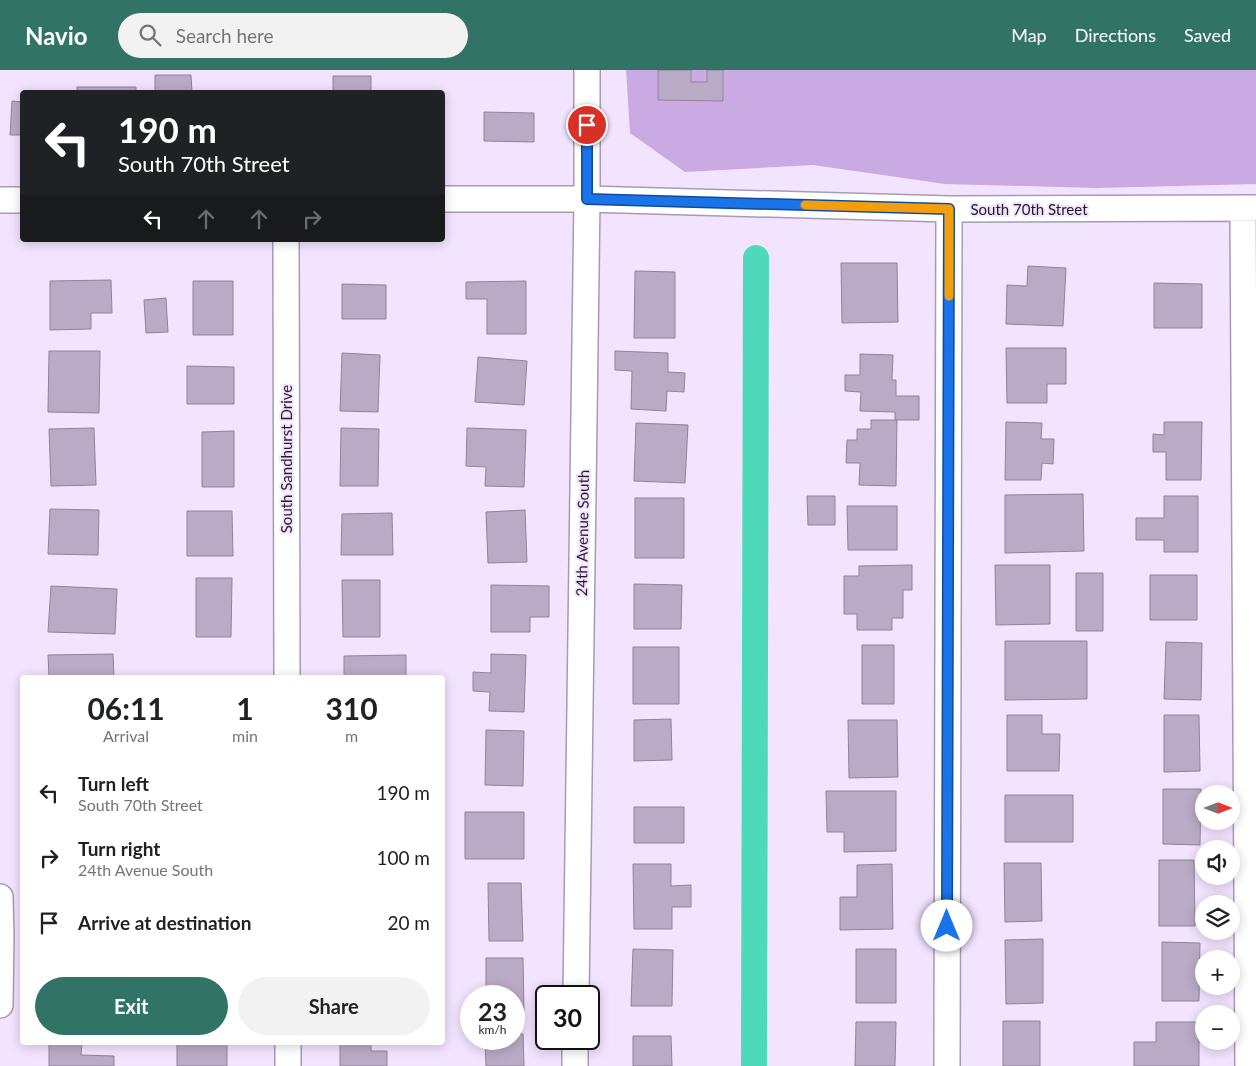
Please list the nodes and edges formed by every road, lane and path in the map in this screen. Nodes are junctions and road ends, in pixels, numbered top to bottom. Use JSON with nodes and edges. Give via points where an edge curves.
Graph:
{"nodes":[{"id":1,"x":586,"y":70,"type":"edge"},
{"id":2,"x":445,"y":199,"type":"edge"},
{"id":3,"x":587,"y":199,"type":"junction"},
{"id":4,"x":0,"y":200,"type":"edge"},
{"id":5,"x":20,"y":200,"type":"edge"},
{"id":6,"x":1249,"y":208,"type":"edge"},
{"id":7,"x":949,"y":209,"type":"junction"},
{"id":8,"x":286,"y":242,"type":"edge"},
{"id":9,"x":287,"y":675,"type":"edge"},
{"id":10,"x":0,"y":898,"type":"edge"},
{"id":11,"x":1,"y":935,"type":"edge"},
{"id":12,"x":576,"y":985,"type":"edge"},
{"id":13,"x":0,"y":1005,"type":"edge"},
{"id":14,"x":288,"y":1045,"type":"edge"},
{"id":15,"x":575,"y":1050,"type":"edge"},
{"id":16,"x":288,"y":1066,"type":"edge"},
{"id":17,"x":575,"y":1066,"type":"edge"},
{"id":18,"x":947,"y":1066,"type":"edge"},
{"id":19,"x":1248,"y":1066,"type":"edge"}],
"edges":[{"from":1,"to":3,"type":"street","name":"24th Avenue South"},
{"from":2,"to":3,"type":"street","name":"South 70th Street"},
{"from":3,"to":7,"type":"street","name":"South 70th Street"},
{"from":3,"to":12,"type":"street","name":"24th Avenue South"},
{"from":4,"to":5,"type":"street"},
{"from":6,"to":7,"type":"street","name":"South 70th Street"},
{"from":6,"to":19,"type":"street"},
{"from":7,"to":18,"type":"street"},
{"from":8,"to":9,"type":"street","name":"South Sandhurst Drive"},
{"from":10,"to":11,"type":"street"},
{"from":11,"to":13,"type":"street"},
{"from":14,"to":16,"type":"street"},
{"from":15,"to":17,"type":"street"}]}
